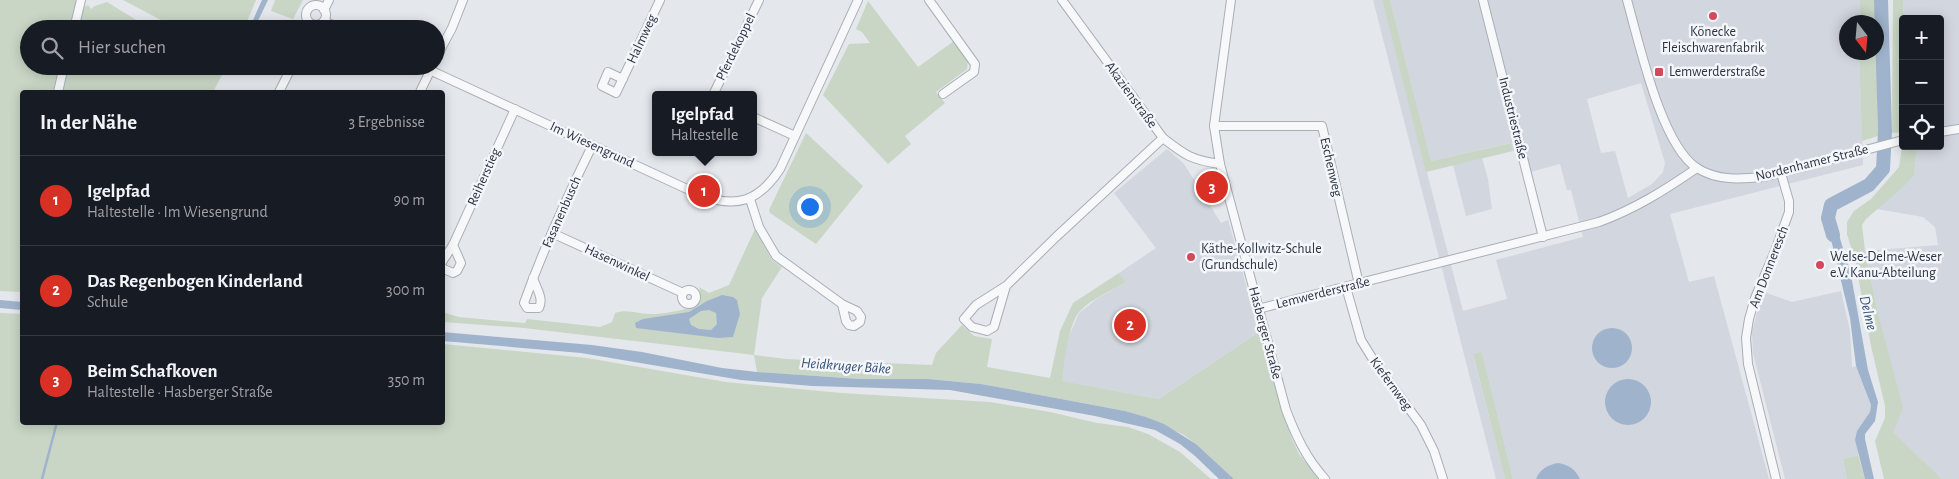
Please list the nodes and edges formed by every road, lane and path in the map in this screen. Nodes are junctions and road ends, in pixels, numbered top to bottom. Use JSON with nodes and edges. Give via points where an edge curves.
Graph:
{"nodes":[{"id":1,"x":81,"y":0,"type":"edge"},
{"id":2,"x":329,"y":0,"type":"edge"},
{"id":3,"x":463,"y":0,"type":"edge"},
{"id":4,"x":660,"y":0,"type":"edge"},
{"id":5,"x":759,"y":0,"type":"edge"},
{"id":6,"x":858,"y":0,"type":"edge"},
{"id":7,"x":929,"y":0,"type":"edge"},
{"id":8,"x":1062,"y":0,"type":"edge"},
{"id":9,"x":1230,"y":0,"type":"edge"},
{"id":10,"x":1483,"y":0,"type":"edge"},
{"id":11,"x":1627,"y":0,"type":"edge"},
{"id":12,"x":324,"y":10,"type":"junction"},
{"id":13,"x":76,"y":20,"type":"edge"},
{"id":14,"x":307,"y":20,"type":"edge"},
{"id":15,"x":324,"y":20,"type":"edge"},
{"id":16,"x":445,"y":41,"type":"edge"},
{"id":17,"x":62,"y":75,"type":"edge"},
{"id":18,"x":288,"y":75,"type":"edge"},
{"id":19,"x":428,"y":75,"type":"edge"},
{"id":20,"x":445,"y":75,"type":"edge"},
{"id":21,"x":623,"y":79,"type":"dead end"},
{"id":22,"x":58,"y":90,"type":"edge"},
{"id":23,"x":280,"y":90,"type":"edge"},
{"id":24,"x":421,"y":90,"type":"edge"},
{"id":25,"x":715,"y":91,"type":"edge"},
{"id":26,"x":944,"y":94,"type":"dead end"},
{"id":27,"x":515,"y":109,"type":"junction"},
{"id":28,"x":757,"y":119,"type":"edge"},
{"id":29,"x":1214,"y":126,"type":"junction"},
{"id":30,"x":1959,"y":130,"type":"edge"},
{"id":31,"x":1944,"y":132,"type":"edge"},
{"id":32,"x":795,"y":136,"type":"junction"},
{"id":33,"x":1163,"y":138,"type":"junction"},
{"id":34,"x":1899,"y":141,"type":"edge"},
{"id":35,"x":592,"y":146,"type":"junction"},
{"id":36,"x":1220,"y":164,"type":"junction"},
{"id":37,"x":1697,"y":168,"type":"junction"},
{"id":38,"x":1781,"y":173,"type":"junction"},
{"id":39,"x":750,"y":199,"type":"junction"},
{"id":40,"x":552,"y":232,"type":"junction"},
{"id":41,"x":1543,"y":237,"type":"junction"},
{"id":42,"x":453,"y":245,"type":"junction"},
{"id":43,"x":445,"y":257,"type":"edge"},
{"id":44,"x":445,"y":270,"type":"edge"},
{"id":45,"x":533,"y":278,"type":"dead end"},
{"id":46,"x":1359,"y":284,"type":"junction"},
{"id":47,"x":1006,"y":286,"type":"junction"},
{"id":48,"x":1346,"y":287,"type":"junction"},
{"id":49,"x":682,"y":293,"type":"dead end"},
{"id":50,"x":842,"y":304,"type":"dead end"},
{"id":51,"x":1258,"y":309,"type":"junction"},
{"id":52,"x":1325,"y":479,"type":"edge"},
{"id":53,"x":1443,"y":479,"type":"edge"},
{"id":54,"x":1776,"y":479,"type":"edge"}],
"edges":[{"from":1,"to":13,"type":"street"},
{"from":2,"to":12,"type":"street"},
{"from":3,"to":16,"type":"street"},
{"from":4,"to":21,"type":"street","name":"Halmweg"},
{"from":5,"to":25,"type":"street","name":"Pferdekoppel"},
{"from":6,"to":32,"type":"street"},
{"from":7,"to":26,"type":"street","via":[[975,64],[974,72]]},
{"from":8,"to":33,"type":"street","name":"Akazienstraße"},
{"from":9,"to":29,"type":"street","name":"Hasberger Straße"},
{"from":10,"to":41,"type":"street","name":"Industriestraße"},
{"from":11,"to":37,"type":"street","name":"Nordenhamer Straße","via":[[1665,124],[1678,149]]},
{"from":12,"to":14,"type":"street","via":[[317,5],[308,9]]},
{"from":12,"to":15,"type":"street"},
{"from":17,"to":22,"type":"street"},
{"from":18,"to":23,"type":"street"},
{"from":19,"to":24,"type":"street"},
{"from":20,"to":27,"type":"street","name":"Im Wiesengrund"},
{"from":27,"to":35,"type":"street","name":"Im Wiesengrund"},
{"from":27,"to":42,"type":"street","name":"Reiherstieg"},
{"from":28,"to":32,"type":"street"},
{"from":29,"to":36,"type":"street","name":"Hasberger Straße"},
{"from":29,"to":46,"type":"street","name":"Eschenweg","via":[[1322,126]]},
{"from":30,"to":31,"type":"street"},
{"from":32,"to":39,"type":"street","via":[[770,183]]},
{"from":33,"to":36,"type":"street","name":"Akazienstraße","via":[[1199,161]]},
{"from":33,"to":47,"type":"street"},
{"from":34,"to":38,"type":"street","name":"Nordenhamer Straße"},
{"from":35,"to":39,"type":"street","name":"Im Wiesengrund","via":[[715,200]]},
{"from":35,"to":40,"type":"street","name":"Fasanenbusch"},
{"from":36,"to":51,"type":"street","name":"Hasberger Straße"},
{"from":37,"to":38,"type":"street","name":"Nordenhamer Straße","via":[[1718,177],[1733,178]]},
{"from":37,"to":41,"type":"street","name":"Lemwerderstraße","via":[[1666,190],[1622,214]]},
{"from":38,"to":54,"type":"street","name":"Am Donneresch","via":[[1789,212],[1755,298],[1746,338],[1748,364]]},
{"from":39,"to":50,"type":"street","via":[[759,226],[776,256]]},
{"from":40,"to":45,"type":"street","name":"Fasanenbusch"},
{"from":40,"to":49,"type":"street","name":"Hasenwinkel"},
{"from":41,"to":46,"type":"street","name":"Lemwerderstraße"},
{"from":42,"to":43,"type":"street","name":"Reiherstieg"},
{"from":42,"to":44,"type":"street","via":[[461,263],[453,273]]},
{"from":46,"to":48,"type":"street","name":"Lemwerderstraße"},
{"from":47,"to":47,"type":"street","via":[[976,305],[964,320],[972,327],[987,331],[994,327]]},
{"from":48,"to":51,"type":"street","name":"Lemwerderstraße"},
{"from":48,"to":53,"type":"street","name":"Kiefernweg","via":[[1361,340],[1421,425]]},
{"from":51,"to":52,"type":"street","name":"Hasberger Straße","via":[[1296,436],[1309,461]]}]}
